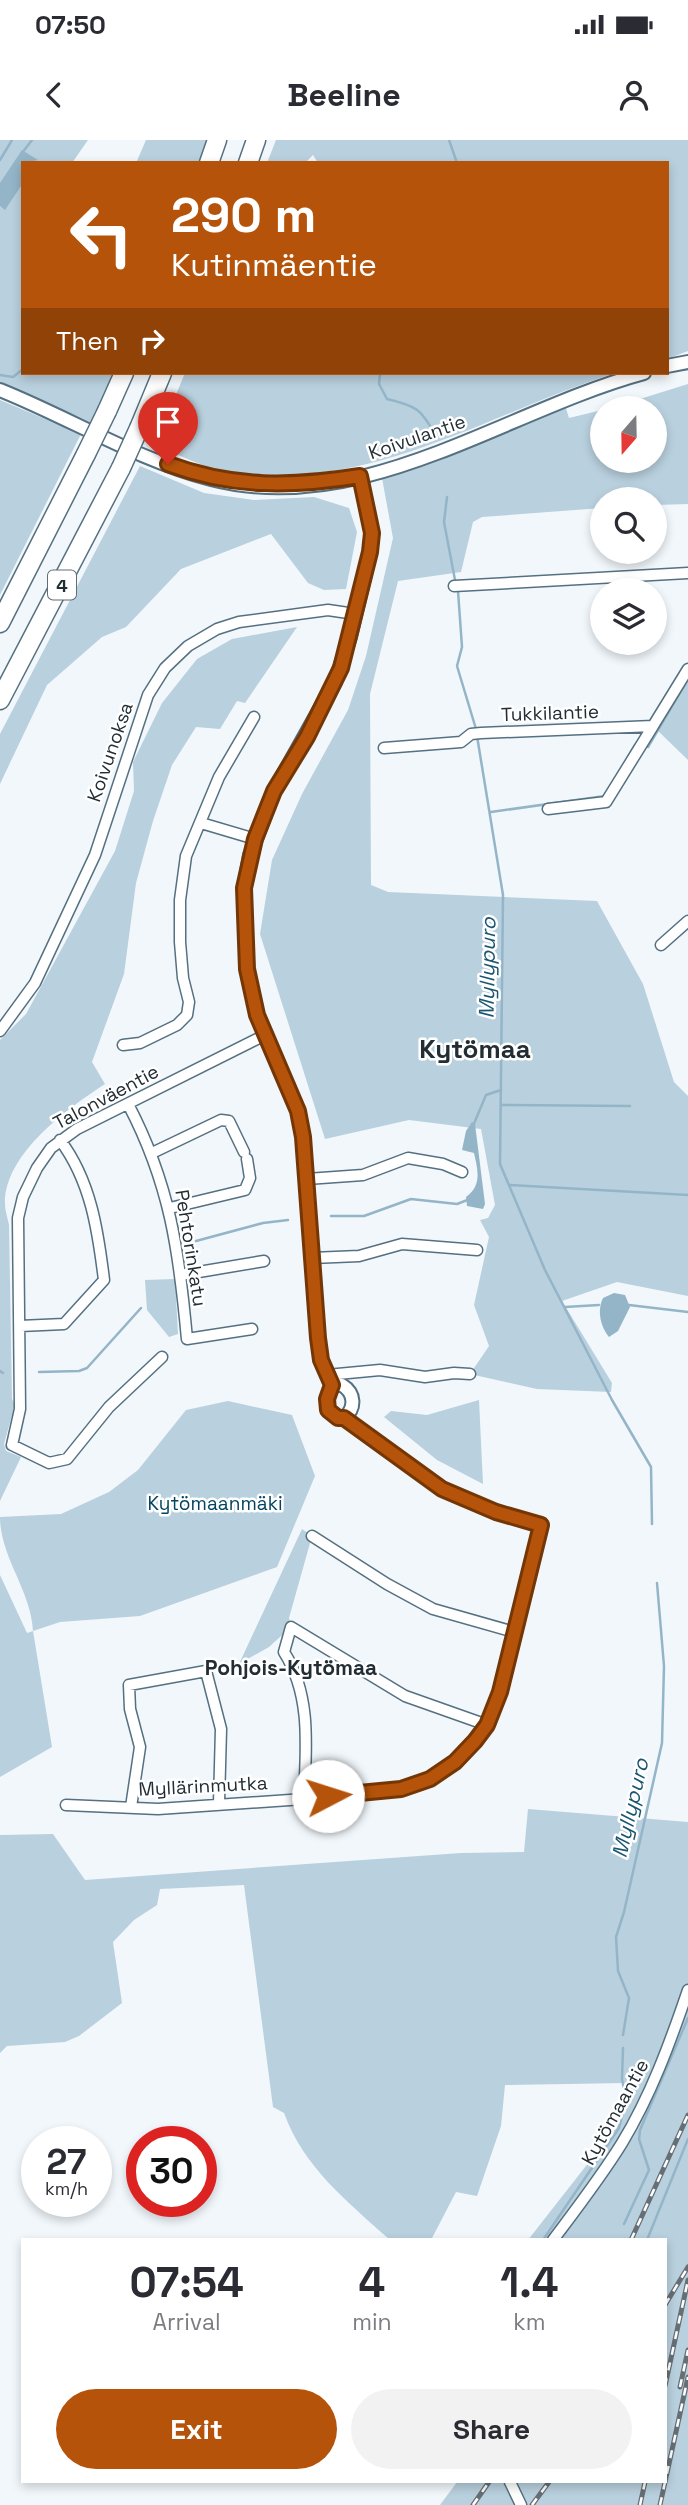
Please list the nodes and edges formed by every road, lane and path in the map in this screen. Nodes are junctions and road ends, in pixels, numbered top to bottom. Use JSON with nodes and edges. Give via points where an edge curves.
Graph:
{"nodes":[{"id":1,"x":217,"y":140,"type":"edge"},
{"id":2,"x":256,"y":140,"type":"edge"},
{"id":3,"x":210,"y":161,"type":"edge"},
{"id":4,"x":249,"y":161,"type":"edge"},
{"id":5,"x":688,"y":362,"type":"edge"},
{"id":6,"x":669,"y":366,"type":"edge"},
{"id":7,"x":123,"y":375,"type":"edge"},
{"id":8,"x":161,"y":375,"type":"edge"},
{"id":9,"x":638,"y":375,"type":"edge"},
{"id":10,"x":0,"y":390,"type":"edge"},
{"id":11,"x":360,"y":476,"type":"junction"},
{"id":12,"x":688,"y":573,"type":"edge"},
{"id":13,"x":454,"y":586,"type":"dead end"},
{"id":14,"x":355,"y":614,"type":"junction"},
{"id":15,"x":0,"y":623,"type":"edge"},
{"id":16,"x":688,"y":669,"type":"edge"},
{"id":17,"x":0,"y":701,"type":"edge"},
{"id":18,"x":254,"y":717,"type":"dead end"},
{"id":19,"x":653,"y":726,"type":"junction"},
{"id":20,"x":384,"y":748,"type":"dead end"},
{"id":21,"x":548,"y":810,"type":"dead end"},
{"id":22,"x":201,"y":823,"type":"junction"},
{"id":23,"x":255,"y":839,"type":"junction"},
{"id":24,"x":688,"y":921,"type":"edge"},
{"id":25,"x":661,"y":945,"type":"dead end"},
{"id":26,"x":0,"y":1031,"type":"edge"},
{"id":27,"x":265,"y":1035,"type":"junction"},
{"id":28,"x":123,"y":1045,"type":"dead end"},
{"id":29,"x":128,"y":1104,"type":"junction"},
{"id":30,"x":60,"y":1140,"type":"junction"},
{"id":31,"x":152,"y":1153,"type":"junction"},
{"id":32,"x":462,"y":1172,"type":"dead end"},
{"id":33,"x":307,"y":1179,"type":"junction"},
{"id":34,"x":170,"y":1208,"type":"junction"},
{"id":35,"x":477,"y":1250,"type":"dead end"},
{"id":36,"x":312,"y":1258,"type":"junction"},
{"id":37,"x":264,"y":1261,"type":"dead end"},
{"id":38,"x":181,"y":1275,"type":"junction"},
{"id":39,"x":20,"y":1325,"type":"junction"},
{"id":40,"x":252,"y":1329,"type":"dead end"},
{"id":41,"x":162,"y":1357,"type":"dead end"},
{"id":42,"x":470,"y":1374,"type":"dead end"},
{"id":43,"x":330,"y":1380,"type":"junction"},
{"id":44,"x":344,"y":1418,"type":"junction"},
{"id":45,"x":541,"y":1525,"type":"joint"},
{"id":46,"x":312,"y":1536,"type":"dead end"},
{"id":47,"x":514,"y":1632,"type":"junction"},
{"id":48,"x":487,"y":1725,"type":"junction"},
{"id":49,"x":304,"y":1799,"type":"junction"},
{"id":50,"x":219,"y":1803,"type":"junction"},
{"id":51,"x":66,"y":1805,"type":"dead end"},
{"id":52,"x":131,"y":1807,"type":"junction"},
{"id":53,"x":688,"y":1990,"type":"edge"},
{"id":54,"x":554,"y":2238,"type":"edge"},
{"id":55,"x":511,"y":2483,"type":"edge"},
{"id":56,"x":522,"y":2505,"type":"edge"}],
"edges":[{"from":1,"to":3,"type":"highway"},
{"from":2,"to":4,"type":"highway"},
{"from":5,"to":6,"type":"street"},
{"from":7,"to":15,"type":"highway","number":"4","bridge":true},
{"from":8,"to":17,"type":"highway","number":"4","bridge":true,"via":[[121,468]]},
{"from":9,"to":11,"type":"street","name":"Koivulantie","via":[[573,396],[447,449]]},
{"from":10,"to":11,"type":"street","name":"Koivulantie","via":[[149,457],[212,479],[293,485]]},
{"from":11,"to":14,"type":"street","via":[[372,533]]},
{"from":12,"to":13,"type":"street"},
{"from":14,"to":23,"type":"street","via":[[335,682],[277,786]]},
{"from":14,"to":26,"type":"street","name":"Koivunoksa","via":[[328,610],[239,622],[188,646],[165,668],[148,695],[95,855],[35,983]]},
{"from":16,"to":19,"type":"street"},
{"from":18,"to":22,"type":"street","via":[[219,777]]},
{"from":19,"to":20,"type":"street","name":"Tukkilantie","via":[[476,734],[461,742]]},
{"from":19,"to":21,"type":"street","via":[[606,802]]},
{"from":22,"to":23,"type":"street"},
{"from":22,"to":28,"type":"street","via":[[188,849],[180,900],[187,1015],[141,1043]]},
{"from":23,"to":27,"type":"street","via":[[244,888],[244,920],[247,969]]},
{"from":24,"to":25,"type":"street"},
{"from":27,"to":29,"type":"street","name":"Talonväentie"},
{"from":27,"to":33,"type":"street","via":[[298,1111]]},
{"from":29,"to":30,"type":"street","name":"Talonväentie"},
{"from":29,"to":31,"type":"street","name":"Pehtorinkatu"},
{"from":30,"to":39,"type":"street","name":"Talonväentie","via":[[37,1168],[18,1218]]},
{"from":30,"to":39,"type":"street","via":[[96,1218],[104,1280],[64,1324]]},
{"from":31,"to":34,"type":"street","name":"Pehtorinkatu"},
{"from":31,"to":34,"type":"street","via":[[221,1120],[229,1121],[246,1156],[250,1178],[246,1190]]},
{"from":32,"to":33,"type":"street","via":[[408,1158],[363,1175]]},
{"from":33,"to":36,"type":"street"},
{"from":34,"to":38,"type":"street","name":"Pehtorinkatu"},
{"from":35,"to":36,"type":"street","via":[[402,1244],[359,1256]]},
{"from":36,"to":43,"type":"street","via":[[321,1360]]},
{"from":37,"to":38,"type":"street"},
{"from":38,"to":40,"type":"street","name":"Pehtorinkatu","via":[[187,1339]]},
{"from":39,"to":41,"type":"street","name":"Talonväentie","via":[[20,1409],[12,1444],[49,1463],[67,1459],[109,1408]]},
{"from":42,"to":43,"type":"street","via":[[425,1377],[380,1370]]},
{"from":43,"to":44,"type":"street","via":[[328,1410]]},
{"from":43,"to":44,"type":"street","via":[[346,1387],[352,1396]]},
{"from":44,"to":45,"type":"street","via":[[442,1489]]},
{"from":45,"to":47,"type":"street","name":"Myllärinmutka"},
{"from":46,"to":47,"type":"street","via":[[433,1609]]},
{"from":47,"to":48,"type":"street","name":"Myllärinmutka"},
{"from":48,"to":49,"type":"street","name":"Myllärinmutka","via":[[455,1762],[430,1779],[401,1789]]},
{"from":48,"to":49,"type":"street","via":[[405,1696],[291,1627],[284,1652],[296,1671],[307,1724]]},
{"from":49,"to":50,"type":"street","name":"Myllärinmutka"},
{"from":50,"to":52,"type":"street","name":"Myllärinmutka"},
{"from":50,"to":52,"type":"street","via":[[221,1729],[206,1671],[130,1685],[130,1709],[140,1747]]},
{"from":51,"to":52,"type":"street","name":"Myllärinmutka"},
{"from":53,"to":54,"type":"street","name":"Kytömaantie","via":[[666,2056],[634,2122]]},
{"from":55,"to":56,"type":"street"}]}
